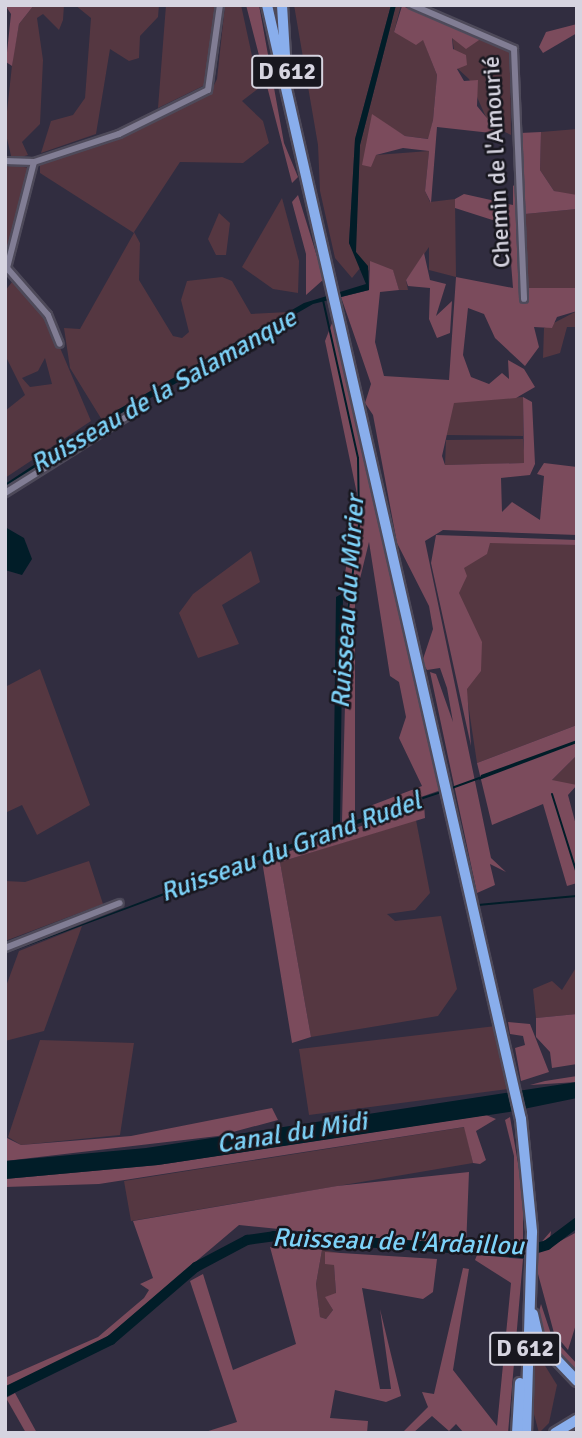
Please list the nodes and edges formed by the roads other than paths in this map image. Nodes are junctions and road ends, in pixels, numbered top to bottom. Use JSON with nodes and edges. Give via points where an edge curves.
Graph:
{"nodes":[{"id":1,"x":220,"y":5,"type":"edge"},
{"id":2,"x":265,"y":5,"type":"edge"},
{"id":3,"x":282,"y":5,"type":"edge"},
{"id":4,"x":412,"y":5,"type":"edge"},
{"id":5,"x":298,"y":139,"type":"junction"},
{"id":6,"x":5,"y":162,"type":"edge"},
{"id":7,"x":34,"y":162,"type":"junction"},
{"id":8,"x":524,"y":299,"type":"dead end"},
{"id":9,"x":60,"y":344,"type":"dead end"},
{"id":10,"x":131,"y":414,"type":"dead end"},
{"id":11,"x":5,"y":493,"type":"edge"},
{"id":12,"x":120,"y":903,"type":"dead end"},
{"id":13,"x":5,"y":948,"type":"edge"},
{"id":14,"x":531,"y":1256,"type":"junction"},
{"id":15,"x":577,"y":1381,"type":"edge"},
{"id":16,"x":577,"y":1420,"type":"edge"},
{"id":17,"x":522,"y":1433,"type":"edge"},
{"id":18,"x":555,"y":1433,"type":"edge"}],
"edges":[{"from":1,"to":7,"type":"street","via":[[208,90],[120,134]]},
{"from":2,"to":5,"type":"highway","number":"D 612"},
{"from":3,"to":5,"type":"highway","number":"D 612"},
{"from":4,"to":8,"type":"street","name":"Chemin de l'Amourié","via":[[514,48]]},
{"from":5,"to":14,"type":"highway","number":"D 612","via":[[522,1119]]},
{"from":6,"to":7,"type":"street"},
{"from":7,"to":9,"type":"street","via":[[7,268],[48,315]]},
{"from":10,"to":11,"type":"street"},
{"from":12,"to":13,"type":"street"},
{"from":14,"to":15,"type":"highway","number":"D 612","via":[[539,1341]]},
{"from":14,"to":17,"type":"highway","number":"D 612"},
{"from":14,"to":17,"type":"highway","number":"D 612","via":[[520,1380]]},
{"from":16,"to":18,"type":"highway"}]}
